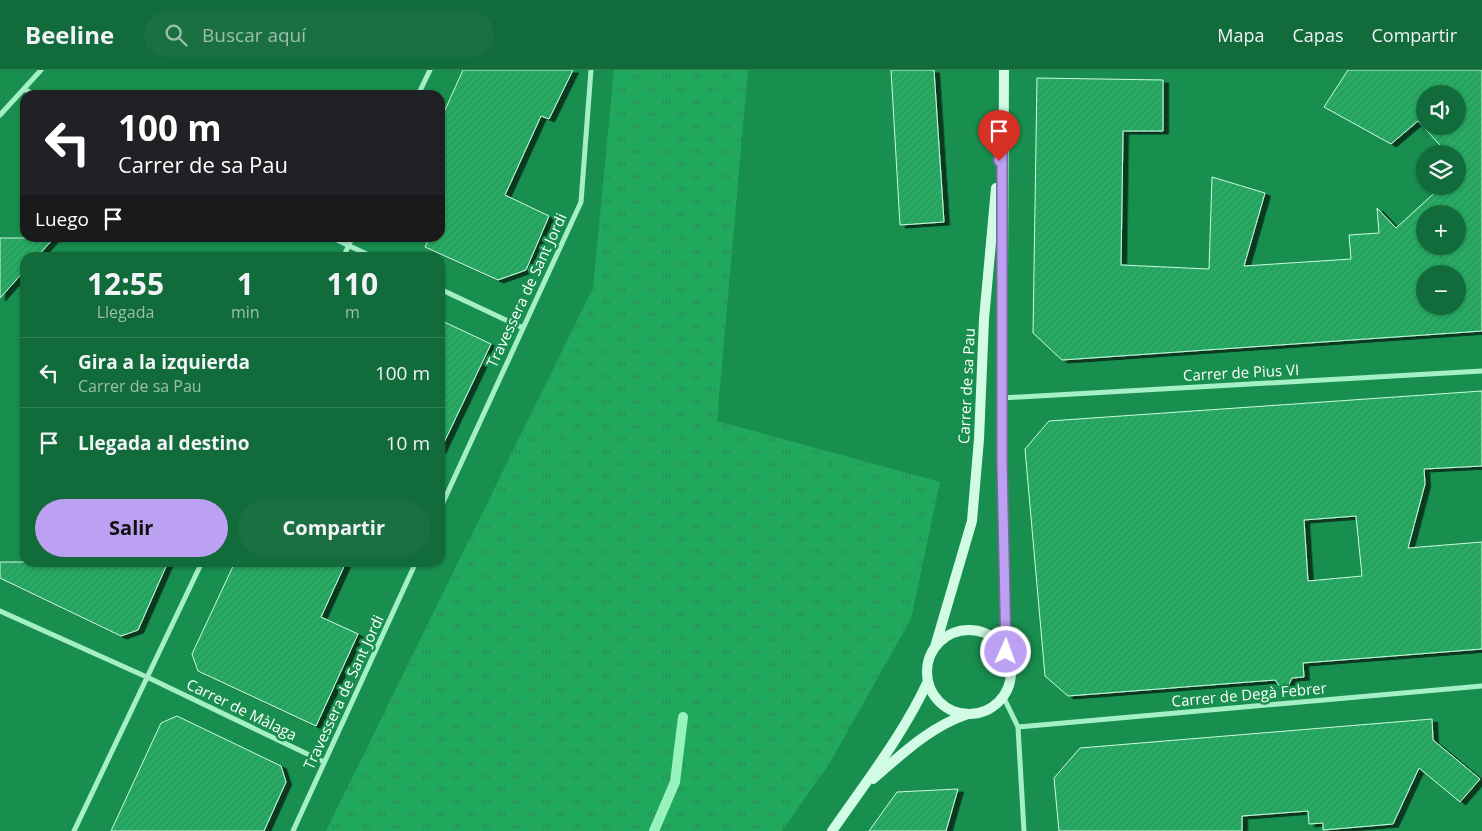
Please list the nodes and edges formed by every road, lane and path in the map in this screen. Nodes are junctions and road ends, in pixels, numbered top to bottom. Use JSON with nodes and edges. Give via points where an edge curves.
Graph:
{"nodes":[{"id":1,"x":41,"y":70,"type":"edge"},
{"id":2,"x":430,"y":70,"type":"edge"},
{"id":3,"x":591,"y":70,"type":"edge"},
{"id":4,"x":1004,"y":70,"type":"edge"},
{"id":5,"x":24,"y":89,"type":"edge"},
{"id":6,"x":420,"y":90,"type":"edge"},
{"id":7,"x":20,"y":94,"type":"edge"},
{"id":8,"x":0,"y":116,"type":"edge"},
{"id":9,"x":1002,"y":122,"type":"junction"},
{"id":10,"x":342,"y":242,"type":"edge"},
{"id":11,"x":350,"y":242,"type":"edge"},
{"id":12,"x":348,"y":245,"type":"junction"},
{"id":13,"x":345,"y":252,"type":"edge"},
{"id":14,"x":362,"y":252,"type":"edge"},
{"id":15,"x":445,"y":291,"type":"edge"},
{"id":16,"x":523,"y":328,"type":"junction"},
{"id":17,"x":1482,"y":371,"type":"edge"},
{"id":18,"x":1002,"y":398,"type":"junction"},
{"id":19,"x":445,"y":499,"type":"edge"},
{"id":20,"x":200,"y":567,"type":"edge"},
{"id":21,"x":414,"y":567,"type":"edge"},
{"id":22,"x":0,"y":611,"type":"edge"},
{"id":23,"x":935,"y":647,"type":"junction"},
{"id":24,"x":1006,"y":652,"type":"junction"},
{"id":25,"x":148,"y":678,"type":"junction"},
{"id":26,"x":928,"y":681,"type":"junction"},
{"id":27,"x":1482,"y":686,"type":"edge"},
{"id":28,"x":1003,"y":696,"type":"junction"},
{"id":29,"x":971,"y":713,"type":"junction"},
{"id":30,"x":1018,"y":727,"type":"junction"},
{"id":31,"x":324,"y":762,"type":"junction"},
{"id":32,"x":861,"y":789,"type":"junction"},
{"id":33,"x":74,"y":831,"type":"edge"},
{"id":34,"x":293,"y":831,"type":"edge"},
{"id":35,"x":832,"y":831,"type":"edge"},
{"id":36,"x":1024,"y":831,"type":"edge"}],
"edges":[{"from":1,"to":5,"type":"street"},
{"from":2,"to":6,"type":"street"},
{"from":3,"to":16,"type":"street","name":"Travessera de Sant Jordi","via":[[580,202]]},
{"from":4,"to":9,"type":"street","name":"Carrer de sa Pau"},
{"from":7,"to":8,"type":"street"},
{"from":9,"to":18,"type":"street","name":"Carrer de sa Pau"},
{"from":9,"to":23,"type":"street","name":"Carrer de sa Pau","via":[[984,319],[972,522]]},
{"from":10,"to":12,"type":"street"},
{"from":11,"to":12,"type":"street"},
{"from":12,"to":13,"type":"street"},
{"from":12,"to":14,"type":"street"},
{"from":15,"to":16,"type":"street"},
{"from":16,"to":19,"type":"street","name":"Travessera de Sant Jordi"},
{"from":17,"to":18,"type":"street","name":"Carrer de Pius VI"},
{"from":18,"to":24,"type":"street","name":"Carrer de sa Pau"},
{"from":20,"to":25,"type":"street"},
{"from":21,"to":31,"type":"street","name":"Travessera de Sant Jordi"},
{"from":22,"to":25,"type":"street","name":"Carrer de Màlaga"},
{"from":23,"to":24,"type":"street","via":[[951,634],[972,630],[992,636]]},
{"from":23,"to":26,"type":"street","via":[[927,669]]},
{"from":24,"to":28,"type":"street","via":[[1011,674]]},
{"from":25,"to":31,"type":"street","name":"Carrer de Màlaga"},
{"from":25,"to":33,"type":"street"},
{"from":26,"to":29,"type":"street","via":[[939,701],[948,708]]},
{"from":26,"to":32,"type":"street","via":[[915,709]]},
{"from":27,"to":30,"type":"street","name":"Carrer de Degà Febrer"},
{"from":28,"to":29,"type":"street","via":[[983,711]]},
{"from":28,"to":30,"type":"street"},
{"from":29,"to":32,"type":"street","via":[[954,719],[912,745]]},
{"from":30,"to":36,"type":"street"},
{"from":31,"to":34,"type":"street","name":"Travessera de Sant Jordi"},
{"from":32,"to":35,"type":"street"}]}
